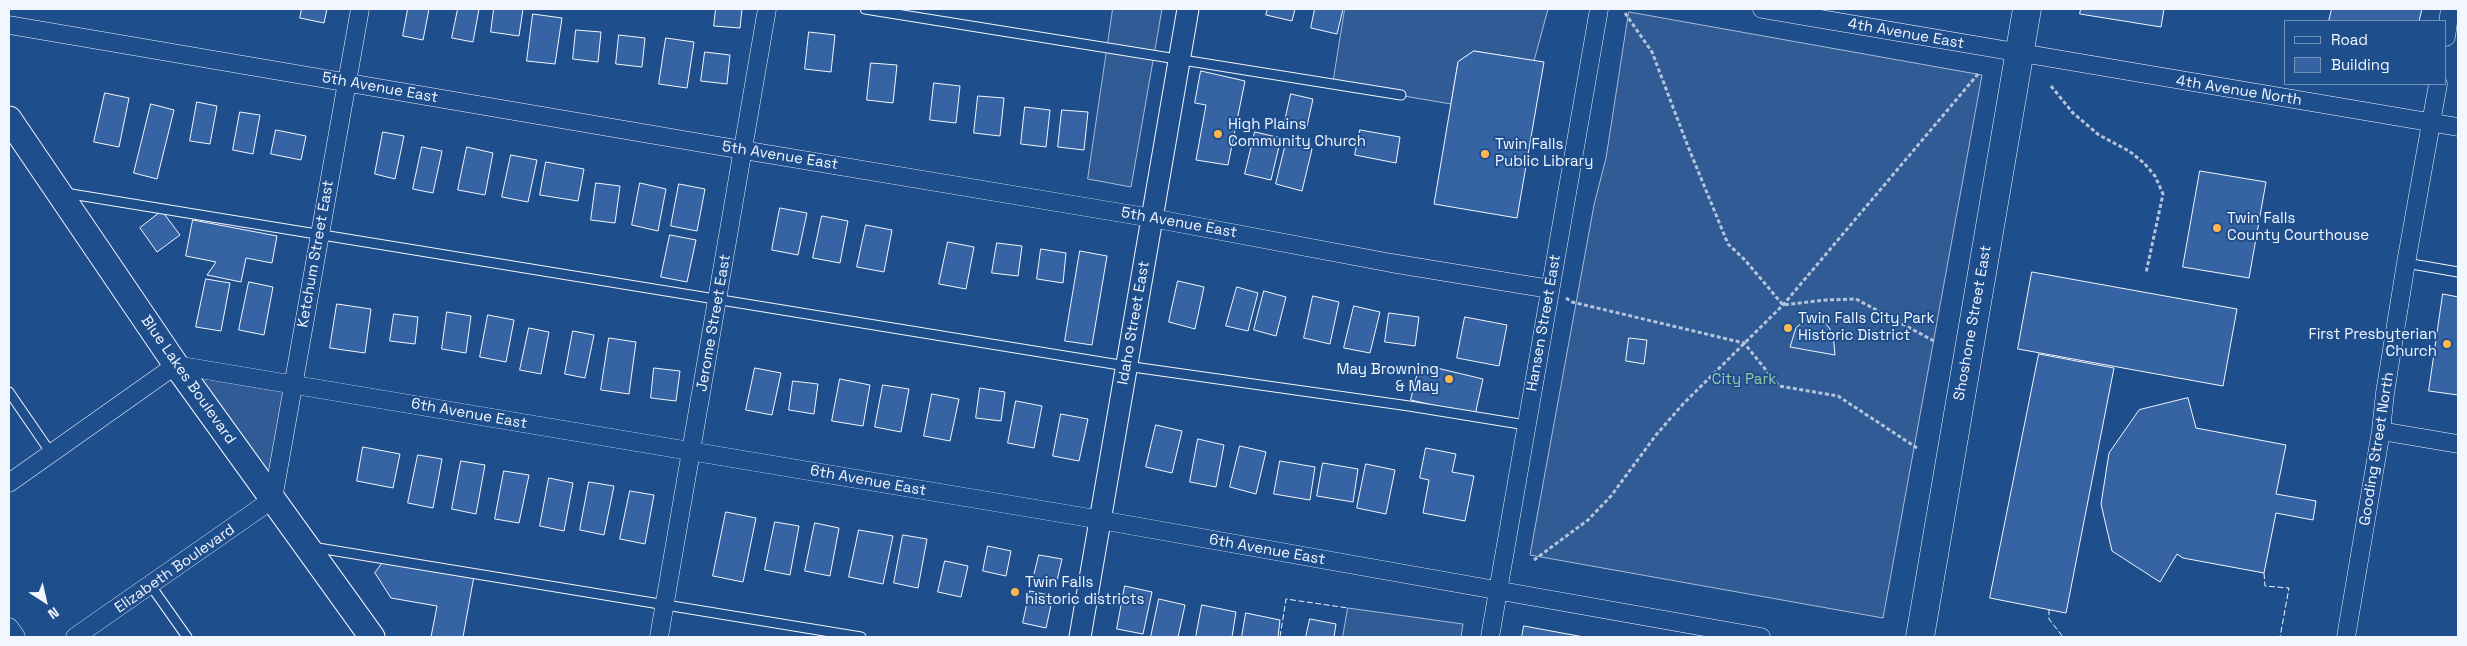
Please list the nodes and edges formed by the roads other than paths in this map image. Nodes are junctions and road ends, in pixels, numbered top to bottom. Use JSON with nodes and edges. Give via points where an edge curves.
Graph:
{"nodes":[{"id":1,"x":360,"y":9,"type":"edge"},
{"id":2,"x":767,"y":9,"type":"edge"},
{"id":3,"x":865,"y":9,"type":"edge"},
{"id":4,"x":1188,"y":9,"type":"edge"},
{"id":5,"x":1599,"y":9,"type":"edge"},
{"id":6,"x":1762,"y":9,"type":"edge"},
{"id":7,"x":2027,"y":9,"type":"edge"},
{"id":8,"x":2450,"y":9,"type":"edge"},
{"id":9,"x":9,"y":25,"type":"edge"},
{"id":10,"x":2447,"y":30,"type":"edge"},
{"id":11,"x":2020,"y":54,"type":"junction"},
{"id":12,"x":1179,"y":59,"type":"junction"},
{"id":13,"x":347,"y":82,"type":"junction"},
{"id":14,"x":2438,"y":85,"type":"edge"},
{"id":15,"x":1400,"y":95,"type":"dead end"},
{"id":16,"x":9,"y":119,"type":"edge"},
{"id":17,"x":2432,"y":123,"type":"junction"},
{"id":18,"x":2458,"y":127,"type":"edge"},
{"id":19,"x":744,"y":149,"type":"junction"},
{"id":20,"x":60,"y":192,"type":"junction"},
{"id":21,"x":1152,"y":218,"type":"junction"},
{"id":22,"x":320,"y":234,"type":"junction"},
{"id":23,"x":2406,"y":263,"type":"junction"},
{"id":24,"x":2458,"y":272,"type":"edge"},
{"id":25,"x":1550,"y":290,"type":"junction"},
{"id":26,"x":718,"y":299,"type":"junction"},
{"id":27,"x":176,"y":365,"type":"junction"},
{"id":28,"x":1126,"y":366,"type":"junction"},
{"id":29,"x":294,"y":385,"type":"junction"},
{"id":30,"x":9,"y":392,"type":"edge"},
{"id":31,"x":1526,"y":425,"type":"junction"},
{"id":32,"x":2381,"y":431,"type":"junction"},
{"id":33,"x":2458,"y":444,"type":"edge"},
{"id":34,"x":692,"y":452,"type":"junction"},
{"id":35,"x":52,"y":453,"type":"junction"},
{"id":36,"x":9,"y":483,"type":"edge"},
{"id":37,"x":273,"y":499,"type":"junction"},
{"id":38,"x":1102,"y":520,"type":"junction"},
{"id":39,"x":307,"y":546,"type":"junction"},
{"id":40,"x":151,"y":586,"type":"junction"},
{"id":41,"x":1498,"y":591,"type":"junction"},
{"id":42,"x":665,"y":605,"type":"junction"},
{"id":43,"x":9,"y":627,"type":"edge"},
{"id":44,"x":16,"y":637,"type":"edge"},
{"id":45,"x":75,"y":637,"type":"edge"},
{"id":46,"x":187,"y":637,"type":"edge"},
{"id":47,"x":372,"y":637,"type":"edge"},
{"id":48,"x":659,"y":637,"type":"edge"},
{"id":49,"x":861,"y":637,"type":"edge"},
{"id":50,"x":1080,"y":637,"type":"edge"},
{"id":51,"x":1490,"y":637,"type":"edge"},
{"id":52,"x":1761,"y":637,"type":"edge"},
{"id":53,"x":1920,"y":637,"type":"edge"},
{"id":54,"x":2346,"y":637,"type":"edge"}],
"edges":[{"from":1,"to":13,"type":"street","name":"Ketchum Street East"},
{"from":2,"to":19,"type":"street","name":"Jerome Street East"},
{"from":3,"to":12,"type":"lane"},
{"from":4,"to":12,"type":"street","name":"Idaho Street East"},
{"from":5,"to":25,"type":"street","name":"Hansen Street East"},
{"from":6,"to":11,"type":"street","name":"4th Avenue East"},
{"from":7,"to":11,"type":"main road","name":"Shoshone Street East"},
{"from":8,"to":10,"type":"street"},
{"from":9,"to":13,"type":"street","name":"5th Avenue East"},
{"from":11,"to":17,"type":"street","name":"4th Avenue North"},
{"from":11,"to":53,"type":"main road","name":"Shoshone Street East"},
{"from":12,"to":15,"type":"lane"},
{"from":12,"to":21,"type":"street","name":"Idaho Street East"},
{"from":13,"to":19,"type":"street","name":"5th Avenue East"},
{"from":13,"to":22,"type":"street","name":"Ketchum Street East"},
{"from":14,"to":17,"type":"street","name":"Gooding Street North"},
{"from":16,"to":20,"type":"main road","name":"Blue Lakes Boulevard"},
{"from":17,"to":18,"type":"street","name":"4th Avenue North"},
{"from":17,"to":23,"type":"street","name":"Gooding Street North"},
{"from":19,"to":21,"type":"street","name":"5th Avenue East"},
{"from":19,"to":26,"type":"street","name":"Jerome Street East"},
{"from":20,"to":22,"type":"lane"},
{"from":20,"to":27,"type":"main road","name":"Blue Lakes Boulevard"},
{"from":21,"to":25,"type":"street","name":"5th Avenue East"},
{"from":21,"to":28,"type":"street","name":"Idaho Street East"},
{"from":22,"to":26,"type":"lane"},
{"from":22,"to":29,"type":"street","name":"Ketchum Street East"},
{"from":23,"to":24,"type":"lane"},
{"from":23,"to":32,"type":"street","name":"Gooding Street North"},
{"from":25,"to":31,"type":"street","name":"Hansen Street East"},
{"from":26,"to":28,"type":"lane"},
{"from":26,"to":34,"type":"street","name":"Jerome Street East"},
{"from":27,"to":29,"type":"street","name":"6th Avenue East"},
{"from":27,"to":35,"type":"street"},
{"from":27,"to":37,"type":"main road","name":"Blue Lakes Boulevard"},
{"from":28,"to":31,"type":"lane"},
{"from":28,"to":38,"type":"street","name":"Idaho Street East"},
{"from":29,"to":34,"type":"street","name":"6th Avenue East"},
{"from":29,"to":37,"type":"street","name":"Ketchum Street East"},
{"from":30,"to":35,"type":"lane"},
{"from":31,"to":41,"type":"street","name":"Hansen Street East"},
{"from":32,"to":33,"type":"street"},
{"from":32,"to":54,"type":"street","name":"Gooding Street North"},
{"from":34,"to":38,"type":"street","name":"6th Avenue East"},
{"from":34,"to":42,"type":"street","name":"Jerome Street East"},
{"from":35,"to":36,"type":"street"},
{"from":37,"to":39,"type":"main road","name":"Blue Lakes Boulevard"},
{"from":37,"to":40,"type":"street","name":"Elizabeth Boulevard"},
{"from":38,"to":41,"type":"street","name":"6th Avenue East"},
{"from":38,"to":50,"type":"street","name":"Idaho Street East"},
{"from":39,"to":42,"type":"lane"},
{"from":39,"to":47,"type":"main road","name":"Blue Lakes Boulevard"},
{"from":40,"to":45,"type":"street","name":"Elizabeth Boulevard"},
{"from":40,"to":46,"type":"lane"},
{"from":41,"to":51,"type":"street","name":"Hansen Street East"},
{"from":41,"to":52,"type":"street","name":"6th Avenue East"},
{"from":42,"to":48,"type":"street","name":"Jerome Street East"},
{"from":42,"to":49,"type":"lane"},
{"from":43,"to":44,"type":"street"}]}
